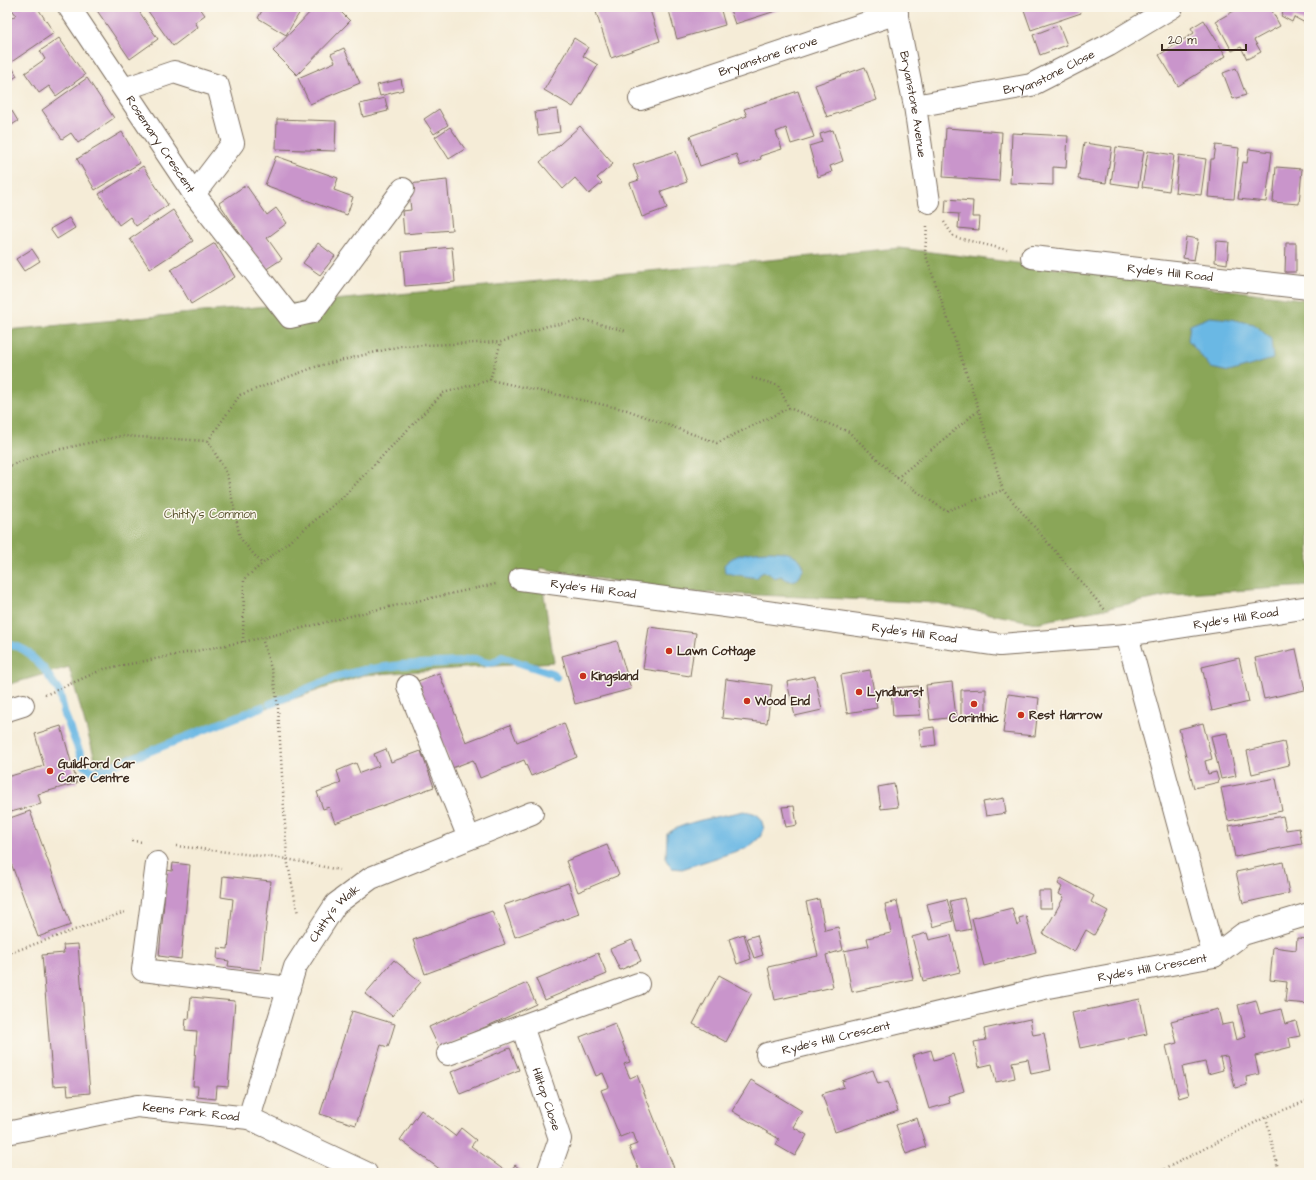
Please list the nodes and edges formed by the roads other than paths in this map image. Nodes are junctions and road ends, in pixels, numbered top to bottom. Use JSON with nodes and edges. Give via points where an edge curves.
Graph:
{"nodes":[{"id":1,"x":69,"y":7,"type":"edge"},
{"id":2,"x":1172,"y":7,"type":"edge"},
{"id":3,"x":896,"y":10,"type":"edge"},
{"id":4,"x":124,"y":88,"type":"junction"},
{"id":5,"x":640,"y":99,"type":"dead end"},
{"id":6,"x":915,"y":106,"type":"junction"},
{"id":7,"x":403,"y":189,"type":"dead end"},
{"id":8,"x":194,"y":194,"type":"junction"},
{"id":9,"x":929,"y":202,"type":"road end"},
{"id":10,"x":1032,"y":257,"type":"road end"},
{"id":11,"x":1309,"y":288,"type":"edge"},
{"id":12,"x":520,"y":579,"type":"road end"},
{"id":13,"x":1309,"y":607,"type":"edge"},
{"id":14,"x":1127,"y":635,"type":"junction"},
{"id":15,"x":408,"y":686,"type":"dead end"},
{"id":16,"x":532,"y":813,"type":"dead end"},
{"id":17,"x":469,"y":838,"type":"junction"},
{"id":18,"x":157,"y":863,"type":"dead end"},
{"id":19,"x":1309,"y":914,"type":"edge"},
{"id":20,"x":1214,"y":956,"type":"junction"},
{"id":21,"x":638,"y":984,"type":"dead end"},
{"id":22,"x":289,"y":988,"type":"junction"},
{"id":23,"x":522,"y":1026,"type":"junction"},
{"id":24,"x":448,"y":1054,"type":"dead end"},
{"id":25,"x":767,"y":1054,"type":"dead end"},
{"id":26,"x":249,"y":1118,"type":"junction"},
{"id":27,"x":9,"y":1127,"type":"edge"},
{"id":28,"x":366,"y":1173,"type":"edge"},
{"id":29,"x":548,"y":1173,"type":"edge"}],
"edges":[{"from":1,"to":4,"type":"street","name":"Rosemary Crescent"},
{"from":2,"to":6,"type":"street","name":"Bryanstone Close","via":[[1109,45],[1031,85]]},
{"from":3,"to":5,"type":"street","name":"Bryanstone Grove"},
{"from":3,"to":6,"type":"street","name":"Bryanstone Avenue"},
{"from":4,"to":8,"type":"street","name":"Rosemary Crescent"},
{"from":4,"to":8,"type":"street","name":"Rosemary Crescent","via":[[174,72],[218,86],[233,143]]},
{"from":6,"to":9,"type":"street","name":"Bryanstone Avenue"},
{"from":7,"to":8,"type":"street","via":[[312,312],[290,316]]},
{"from":10,"to":11,"type":"street","name":"Ryde's Hill Road"},
{"from":12,"to":14,"type":"street","name":"Ryde's Hill Road","via":[[1000,645]]},
{"from":13,"to":14,"type":"street","name":"Ryde's Hill Road"},
{"from":14,"to":20,"type":"street","name":"Ryde's Hill Crescent"},
{"from":15,"to":17,"type":"street"},
{"from":16,"to":17,"type":"street","name":"Chitty's Walk"},
{"from":17,"to":22,"type":"street","name":"Chitty's Walk","via":[[371,878],[336,904],[295,967]]},
{"from":18,"to":22,"type":"street","via":[[143,970]]},
{"from":19,"to":20,"type":"street","via":[[1243,934]]},
{"from":20,"to":25,"type":"street","name":"Ryde's Hill Crescent","via":[[1048,988]]},
{"from":21,"to":23,"type":"street"},
{"from":22,"to":26,"type":"street","name":"Chitty's Walk"},
{"from":23,"to":24,"type":"street"},
{"from":23,"to":29,"type":"street","name":"Hilltop Close","via":[[560,1139]]},
{"from":26,"to":27,"type":"street","name":"Keens Park Road","via":[[137,1106]]},
{"from":26,"to":28,"type":"street","name":"Keens Park Road"}]}
